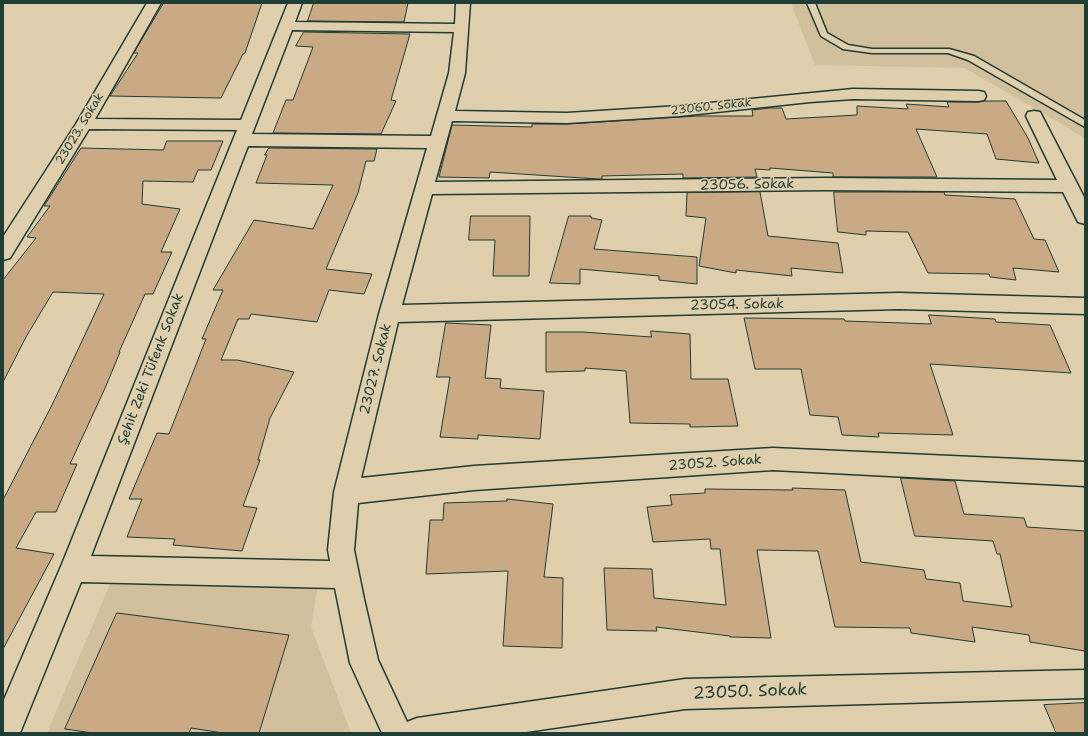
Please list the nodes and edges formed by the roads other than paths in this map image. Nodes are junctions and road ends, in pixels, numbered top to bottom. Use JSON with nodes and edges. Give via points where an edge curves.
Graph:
{"nodes":[{"id":1,"x":154,"y":3,"type":"edge"},
{"id":2,"x":295,"y":3,"type":"edge"},
{"id":3,"x":462,"y":3,"type":"edge"},
{"id":4,"x":811,"y":3,"type":"edge"},
{"id":5,"x":286,"y":26,"type":"junction"},
{"id":6,"x":462,"y":28,"type":"junction"},
{"id":7,"x":978,"y":96,"type":"dead end"},
{"id":8,"x":445,"y":116,"type":"junction"},
{"id":9,"x":1034,"y":116,"type":"dead end"},
{"id":10,"x":84,"y":124,"type":"junction"},
{"id":11,"x":1085,"y":124,"type":"edge"},
{"id":12,"x":244,"y":132,"type":"junction"},
{"id":13,"x":438,"y":142,"type":"junction"},
{"id":14,"x":1070,"y":186,"type":"junction"},
{"id":15,"x":425,"y":188,"type":"junction"},
{"id":16,"x":1085,"y":217,"type":"edge"},
{"id":17,"x":3,"y":253,"type":"edge"},
{"id":18,"x":1085,"y":306,"type":"edge"},
{"id":19,"x":389,"y":314,"type":"junction"},
{"id":20,"x":1085,"y":474,"type":"edge"},
{"id":21,"x":346,"y":492,"type":"junction"},
{"id":22,"x":73,"y":569,"type":"junction"},
{"id":23,"x":345,"y":575,"type":"junction"},
{"id":24,"x":1085,"y":684,"type":"edge"},
{"id":25,"x":5,"y":733,"type":"edge"},
{"id":26,"x":397,"y":733,"type":"edge"},
{"id":27,"x":417,"y":733,"type":"edge"}],
"edges":[{"from":1,"to":10,"type":"street","name":"23023. Sokak"},
{"from":2,"to":5,"type":"street","name":"Şehit Zeki Tüfenk Sokak"},
{"from":3,"to":6,"type":"street","name":"23027. Sokak"},
{"from":4,"to":11,"type":"lane","via":[[824,34],[846,47],[872,52],[949,51],[971,58]]},
{"from":5,"to":6,"type":"street"},
{"from":5,"to":12,"type":"street","name":"Şehit Zeki Tüfenk Sokak"},
{"from":6,"to":8,"type":"street","name":"23027. Sokak","via":[[457,73]]},
{"from":7,"to":8,"type":"street","name":"23060. Sokak","via":[[853,94],[679,111],[567,118]]},
{"from":8,"to":13,"type":"street","name":"23027. Sokak"},
{"from":9,"to":14,"type":"street"},
{"from":10,"to":12,"type":"street"},
{"from":10,"to":17,"type":"street","name":"23023. Sokak"},
{"from":12,"to":13,"type":"street"},
{"from":12,"to":22,"type":"street","name":"Şehit Zeki Tüfenk Sokak"},
{"from":13,"to":15,"type":"street","name":"23027. Sokak"},
{"from":14,"to":15,"type":"street","name":"23056. Sokak","via":[[826,184]]},
{"from":14,"to":16,"type":"street"},
{"from":15,"to":19,"type":"street","name":"23027. Sokak"},
{"from":18,"to":19,"type":"street","name":"23054. Sokak","via":[[898,301]]},
{"from":19,"to":21,"type":"street","name":"23027. Sokak"},
{"from":20,"to":21,"type":"street","name":"23052. Sokak","via":[[773,459],[474,478]]},
{"from":21,"to":23,"type":"street","name":"23027. Sokak","via":[[341,550]]},
{"from":22,"to":23,"type":"street"},
{"from":22,"to":25,"type":"street","name":"Şehit Zeki Tüfenk Sokak"},
{"from":23,"to":26,"type":"street","name":"23027. Sokak","via":[[364,663]]},
{"from":24,"to":27,"type":"street","name":"23050. Sokak","via":[[685,694]]}]}
